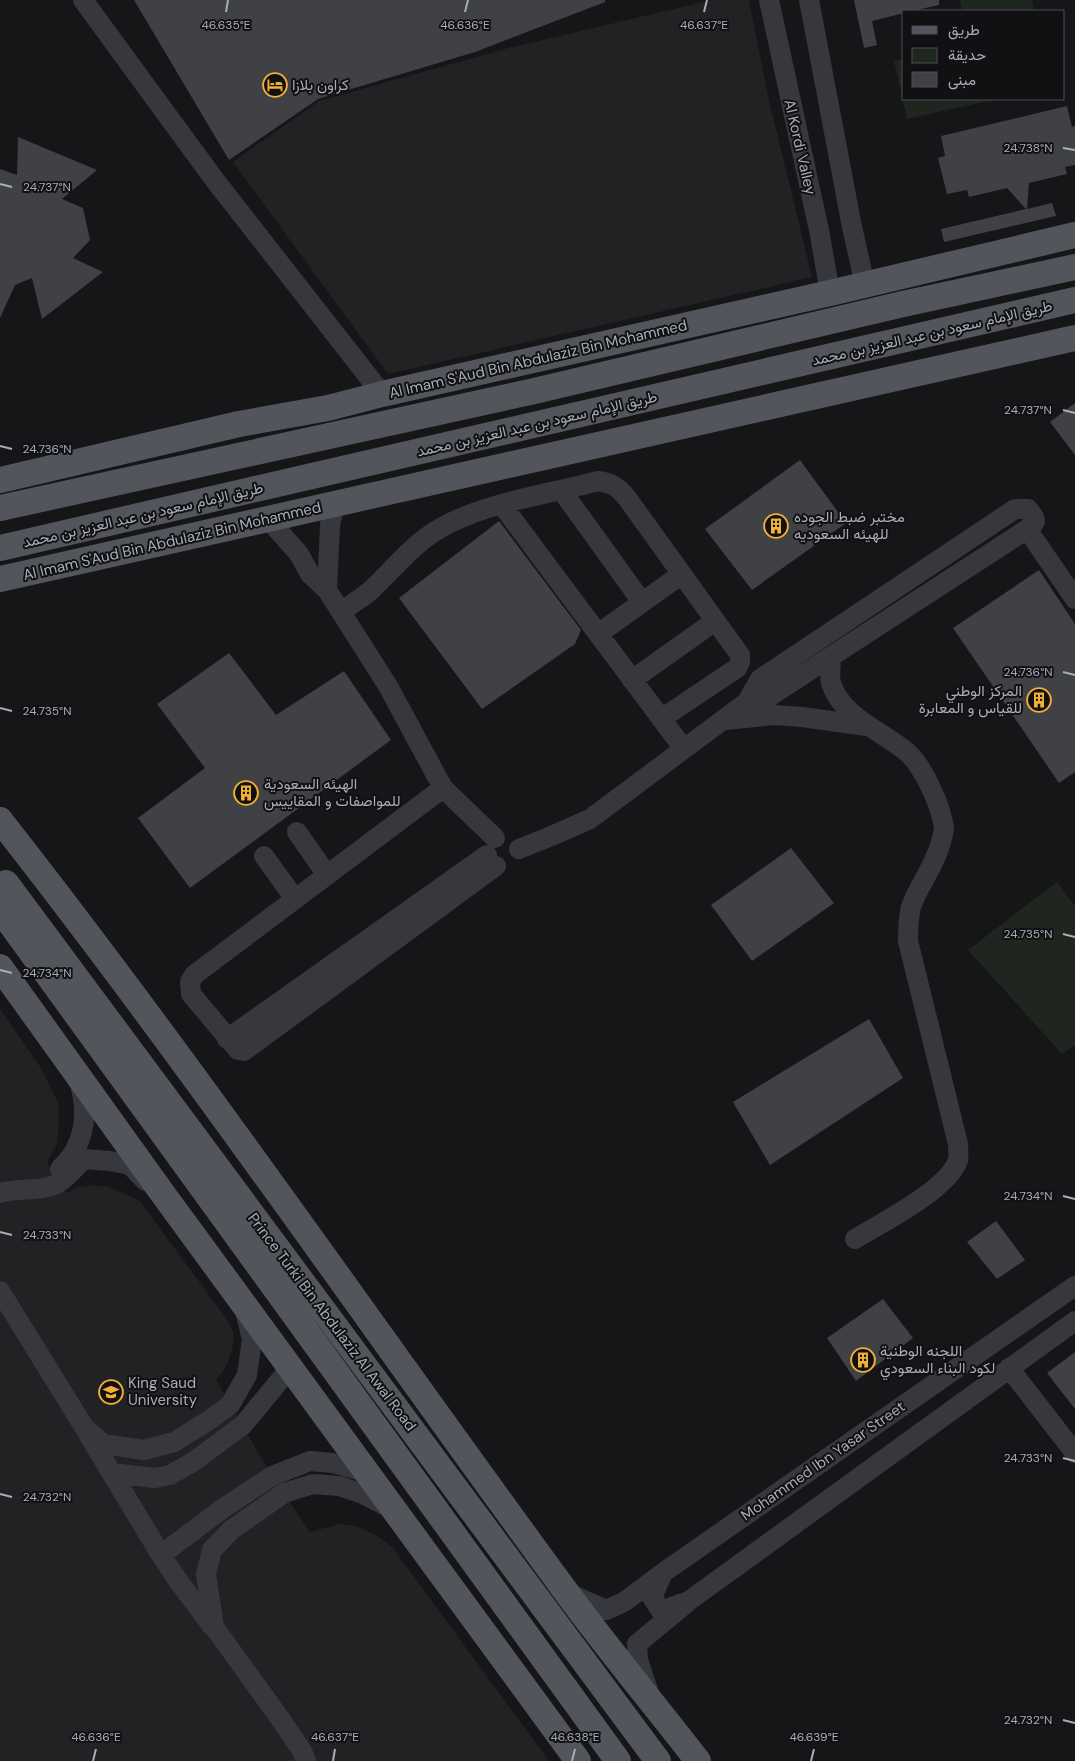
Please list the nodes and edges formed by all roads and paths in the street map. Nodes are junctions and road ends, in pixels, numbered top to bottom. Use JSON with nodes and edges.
{"nodes":[{"id":1,"x":83,"y":0,"type":"edge"},
{"id":2,"x":769,"y":0,"type":"edge"},
{"id":3,"x":810,"y":0,"type":"edge"},
{"id":4,"x":852,"y":227,"type":"junction"},
{"id":5,"x":820,"y":235,"type":"junction"},
{"id":6,"x":1075,"y":235,"type":"edge"},
{"id":7,"x":1075,"y":266,"type":"edge"},
{"id":8,"x":865,"y":285,"type":"junction"},
{"id":9,"x":830,"y":294,"type":"junction"},
{"id":10,"x":1075,"y":300,"type":"edge"},
{"id":11,"x":1075,"y":306,"type":"edge"},
{"id":12,"x":1021,"y":312,"type":"junction"},
{"id":13,"x":1075,"y":338,"type":"edge"},
{"id":14,"x":382,"y":394,"type":"junction"},
{"id":15,"x":328,"y":408,"type":"junction"},
{"id":16,"x":0,"y":480,"type":"edge"},
{"id":17,"x":562,"y":491,"type":"junction"},
{"id":18,"x":69,"y":492,"type":"junction"},
{"id":19,"x":335,"y":504,"type":"junction"},
{"id":20,"x":502,"y":505,"type":"junction"},
{"id":21,"x":0,"y":508,"type":"edge"},
{"id":22,"x":269,"y":520,"type":"junction"},
{"id":23,"x":1027,"y":529,"type":"junction"},
{"id":24,"x":0,"y":548,"type":"edge"},
{"id":25,"x":124,"y":552,"type":"junction"},
{"id":26,"x":0,"y":554,"type":"edge"},
{"id":27,"x":682,"y":574,"type":"junction"},
{"id":28,"x":0,"y":579,"type":"edge"},
{"id":29,"x":327,"y":590,"type":"junction"},
{"id":30,"x":1075,"y":599,"type":"edge"},
{"id":31,"x":642,"y":602,"type":"junction"},
{"id":32,"x":341,"y":612,"type":"junction"},
{"id":33,"x":715,"y":620,"type":"junction"},
{"id":34,"x":598,"y":634,"type":"junction"},
{"id":35,"x":831,"y":656,"type":"junction"},
{"id":36,"x":632,"y":680,"type":"junction"},
{"id":37,"x":747,"y":702,"type":"junction"},
{"id":38,"x":661,"y":719,"type":"junction"},
{"id":39,"x":722,"y":721,"type":"junction"},
{"id":40,"x":867,"y":726,"type":"junction"},
{"id":41,"x":684,"y":749,"type":"junction"},
{"id":42,"x":443,"y":788,"type":"junction"},
{"id":43,"x":0,"y":820,"type":"edge"},
{"id":44,"x":297,"y":832,"type":"dead end"},
{"id":45,"x":0,"y":841,"type":"edge"},
{"id":46,"x":519,"y":849,"type":"junction"},
{"id":47,"x":493,"y":853,"type":"junction"},
{"id":48,"x":264,"y":856,"type":"dead end"},
{"id":49,"x":42,"y":873,"type":"junction"},
{"id":50,"x":327,"y":875,"type":"junction"},
{"id":51,"x":6,"y":883,"type":"dead end"},
{"id":52,"x":295,"y":899,"type":"junction"},
{"id":53,"x":0,"y":909,"type":"edge"},
{"id":54,"x":0,"y":967,"type":"edge"},
{"id":55,"x":76,"y":1072,"type":"junction"},
{"id":56,"x":0,"y":1180,"type":"edge"},
{"id":57,"x":0,"y":1193,"type":"edge"},
{"id":58,"x":163,"y":1194,"type":"junction"},
{"id":59,"x":855,"y":1239,"type":"dead end"},
{"id":60,"x":1075,"y":1286,"type":"edge"},
{"id":61,"x":0,"y":1291,"type":"edge"},
{"id":62,"x":243,"y":1304,"type":"junction"},
{"id":63,"x":1075,"y":1321,"type":"edge"},
{"id":64,"x":290,"y":1368,"type":"junction"},
{"id":65,"x":1009,"y":1368,"type":"junction"},
{"id":66,"x":84,"y":1427,"type":"junction"},
{"id":67,"x":1075,"y":1453,"type":"edge"},
{"id":68,"x":112,"y":1473,"type":"junction"},
{"id":69,"x":368,"y":1473,"type":"junction"},
{"id":70,"x":395,"y":1510,"type":"junction"},
{"id":71,"x":161,"y":1555,"type":"junction"},
{"id":72,"x":664,"y":1572,"type":"junction"},
{"id":73,"x":566,"y":1592,"type":"junction"},
{"id":74,"x":690,"y":1600,"type":"junction"},
{"id":75,"x":214,"y":1627,"type":"junction"},
{"id":76,"x":652,"y":1702,"type":"junction"},
{"id":77,"x":306,"y":1761,"type":"edge"},
{"id":78,"x":578,"y":1761,"type":"edge"},
{"id":79,"x":618,"y":1761,"type":"edge"},
{"id":80,"x":658,"y":1761,"type":"edge"},
{"id":81,"x":698,"y":1761,"type":"edge"}],
"edges":[{"from":1,"to":14,"type":"street"},
{"from":2,"to":5,"type":"street","name":"Al Kordi Valley"},
{"from":3,"to":4,"type":"street"},
{"from":4,"to":5,"type":"street"},
{"from":4,"to":8,"type":"street"},
{"from":5,"to":9,"type":"street","name":"Al Kordi Valley"},
{"from":6,"to":8,"type":"main road","name":"Al Imam S'Aud Bin Abdulaziz Bin Mohammed"},
{"from":7,"to":18,"type":"main road"},
{"from":8,"to":9,"type":"main road","name":"Al Imam S'Aud Bin Abdulaziz Bin Mohammed"},
{"from":9,"to":14,"type":"main road","name":"Al Imam S'Aud Bin Abdulaziz Bin Mohammed"},
{"from":10,"to":12,"type":"main road","name":"طريق الإمام سعود بن عبد العزيز بن محمد"},
{"from":11,"to":12,"type":"main road"},
{"from":12,"to":24,"type":"main road","name":"طريق الإمام سعود بن عبد العزيز بن محمد"},
{"from":13,"to":19,"type":"main road","name":"Al Imam S'Aud Bin Abdulaziz Bin Mohammed"},
{"from":14,"to":15,"type":"main road","name":"Al Imam S'Aud Bin Abdulaziz Bin Mohammed"},
{"from":15,"to":16,"type":"main road","name":"Al Imam S'Aud Bin Abdulaziz Bin Mohammed"},
{"from":15,"to":18,"type":"main road"},
{"from":17,"to":20,"type":"street"},
{"from":17,"to":27,"type":"street"},
{"from":17,"to":31,"type":"street"},
{"from":18,"to":21,"type":"main road"},
{"from":19,"to":22,"type":"main road","name":"Al Imam S'Aud Bin Abdulaziz Bin Mohammed"},
{"from":19,"to":29,"type":"street"},
{"from":20,"to":32,"type":"street"},
{"from":20,"to":34,"type":"street"},
{"from":22,"to":25,"type":"main road","name":"Al Imam S'Aud Bin Abdulaziz Bin Mohammed"},
{"from":22,"to":29,"type":"street"},
{"from":23,"to":30,"type":"street"},
{"from":23,"to":35,"type":"street"},
{"from":23,"to":37,"type":"street"},
{"from":25,"to":26,"type":"main road"},
{"from":25,"to":28,"type":"main road","name":"Al Imam S'Aud Bin Abdulaziz Bin Mohammed"},
{"from":27,"to":31,"type":"street"},
{"from":27,"to":33,"type":"street"},
{"from":29,"to":32,"type":"street"},
{"from":31,"to":34,"type":"street"},
{"from":32,"to":42,"type":"street"},
{"from":33,"to":36,"type":"street"},
{"from":33,"to":38,"type":"street"},
{"from":34,"to":36,"type":"street"},
{"from":35,"to":37,"type":"street"},
{"from":35,"to":40,"type":"street"},
{"from":36,"to":38,"type":"street"},
{"from":37,"to":39,"type":"street"},
{"from":38,"to":41,"type":"street"},
{"from":39,"to":40,"type":"street"},
{"from":39,"to":41,"type":"street"},
{"from":40,"to":59,"type":"street"},
{"from":41,"to":46,"type":"street"},
{"from":42,"to":47,"type":"street"},
{"from":42,"to":50,"type":"street"},
{"from":43,"to":49,"type":"main road"},
{"from":44,"to":50,"type":"street"},
{"from":45,"to":49,"type":"main road"},
{"from":46,"to":47,"type":"street"},
{"from":46,"to":47,"type":"street"},
{"from":47,"to":52,"type":"street"},
{"from":48,"to":52,"type":"street"},
{"from":49,"to":73,"type":"main road"},
{"from":50,"to":52,"type":"street"},
{"from":51,"to":80,"type":"main road","name":"Prince Turki Bin Abdulaziz Al Awal Road"},
{"from":53,"to":79,"type":"main road","name":"Prince Turki Bin Abdulaziz Al Awal Road"},
{"from":54,"to":55,"type":"main road"},
{"from":55,"to":56,"type":"street"},
{"from":55,"to":58,"type":"main road"},
{"from":57,"to":58,"type":"street"},
{"from":58,"to":62,"type":"main road"},
{"from":60,"to":72,"type":"street","name":"Mohammed Ibn Yasar Street"},
{"from":61,"to":66,"type":"street"},
{"from":62,"to":64,"type":"main road"},
{"from":62,"to":66,"type":"street"},
{"from":63,"to":65,"type":"street"},
{"from":64,"to":68,"type":"street"},
{"from":64,"to":69,"type":"main road"},
{"from":65,"to":67,"type":"street"},
{"from":65,"to":74,"type":"street"},
{"from":66,"to":68,"type":"street"},
{"from":68,"to":71,"type":"street"},
{"from":69,"to":70,"type":"main road"},
{"from":69,"to":71,"type":"street"},
{"from":70,"to":75,"type":"street"},
{"from":70,"to":78,"type":"main road"},
{"from":71,"to":75,"type":"street"},
{"from":72,"to":73,"type":"street","name":"Mohammed Ibn Yasar Street"},
{"from":72,"to":74,"type":"street"},
{"from":73,"to":76,"type":"main road"},
{"from":74,"to":76,"type":"street"},
{"from":75,"to":77,"type":"street"},
{"from":76,"to":81,"type":"main road"}]}
